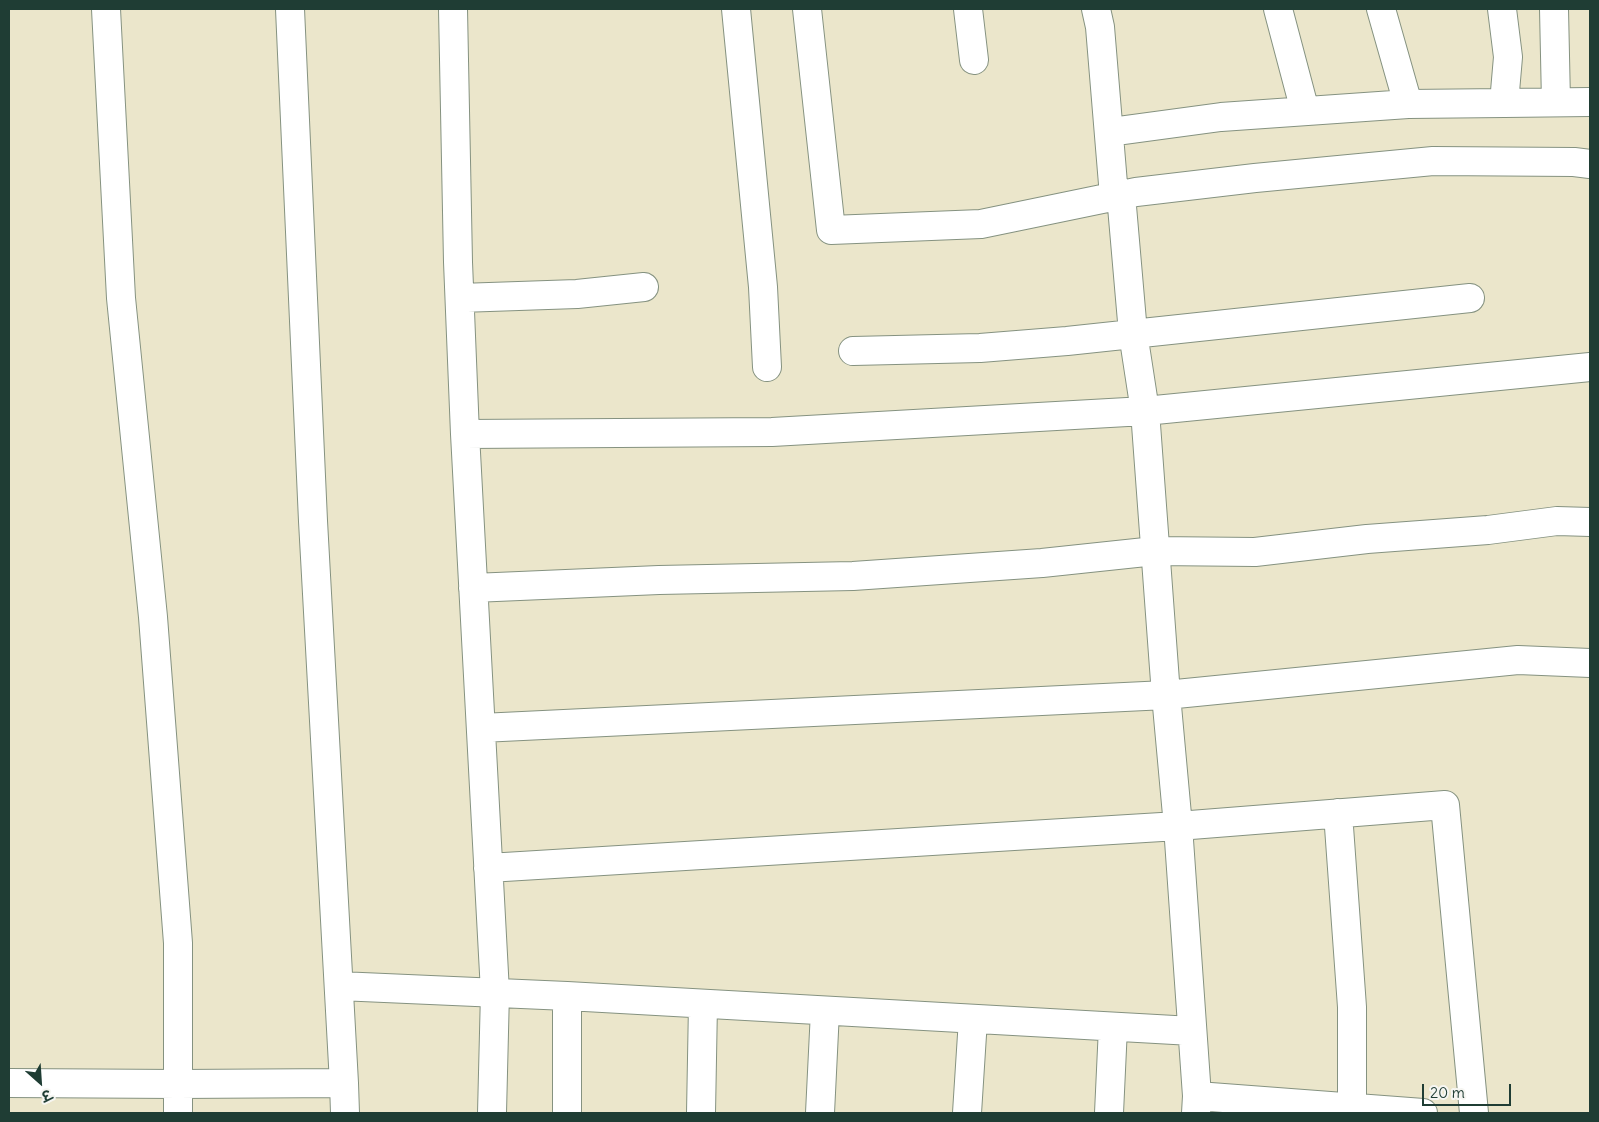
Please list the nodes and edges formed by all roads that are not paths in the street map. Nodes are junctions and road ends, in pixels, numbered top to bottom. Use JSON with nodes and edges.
{"nodes":[{"id":1,"x":106,"y":9,"type":"edge"},
{"id":2,"x":290,"y":9,"type":"edge"},
{"id":3,"x":453,"y":9,"type":"edge"},
{"id":4,"x":736,"y":9,"type":"edge"},
{"id":5,"x":807,"y":9,"type":"edge"},
{"id":6,"x":968,"y":9,"type":"edge"},
{"id":7,"x":1096,"y":9,"type":"edge"},
{"id":8,"x":1278,"y":9,"type":"edge"},
{"id":9,"x":1381,"y":9,"type":"edge"},
{"id":10,"x":1502,"y":9,"type":"edge"},
{"id":11,"x":1554,"y":9,"type":"edge"},
{"id":12,"x":974,"y":60,"type":"dead end"},
{"id":13,"x":1556,"y":102,"type":"junction"},
{"id":14,"x":1590,"y":102,"type":"edge"},
{"id":15,"x":1504,"y":103,"type":"junction"},
{"id":16,"x":1408,"y":104,"type":"junction"},
{"id":17,"x":1305,"y":111,"type":"junction"},
{"id":18,"x":1110,"y":132,"type":"junction"},
{"id":19,"x":1590,"y":164,"type":"edge"},
{"id":20,"x":1121,"y":195,"type":"junction"},
{"id":21,"x":644,"y":287,"type":"dead end"},
{"id":22,"x":460,"y":298,"type":"junction"},
{"id":23,"x":1470,"y":298,"type":"dead end"},
{"id":24,"x":1132,"y":333,"type":"junction"},
{"id":25,"x":853,"y":350,"type":"dead end"},
{"id":26,"x":767,"y":367,"type":"dead end"},
{"id":27,"x":1590,"y":367,"type":"edge"},
{"id":28,"x":1145,"y":411,"type":"junction"},
{"id":29,"x":465,"y":434,"type":"junction"},
{"id":30,"x":1590,"y":522,"type":"edge"},
{"id":31,"x":1155,"y":551,"type":"junction"},
{"id":32,"x":473,"y":588,"type":"junction"},
{"id":33,"x":1590,"y":663,"type":"edge"},
{"id":34,"x":1166,"y":695,"type":"junction"},
{"id":35,"x":481,"y":728,"type":"junction"},
{"id":36,"x":1338,"y":813,"type":"junction"},
{"id":37,"x":1178,"y":826,"type":"junction"},
{"id":38,"x":488,"y":868,"type":"junction"},
{"id":39,"x":339,"y":986,"type":"junction"},
{"id":40,"x":495,"y":992,"type":"junction"},
{"id":41,"x":567,"y":996,"type":"junction"},
{"id":42,"x":703,"y":1004,"type":"junction"},
{"id":43,"x":825,"y":1011,"type":"junction"},
{"id":44,"x":973,"y":1019,"type":"junction"},
{"id":45,"x":1113,"y":1027,"type":"junction"},
{"id":46,"x":1192,"y":1031,"type":"junction"},
{"id":47,"x":9,"y":1083,"type":"edge"},
{"id":48,"x":344,"y":1083,"type":"junction"},
{"id":49,"x":178,"y":1084,"type":"junction"},
{"id":50,"x":1196,"y":1104,"type":"edge"},
{"id":51,"x":1352,"y":1108,"type":"junction"},
{"id":52,"x":178,"y":1113,"type":"edge"},
{"id":53,"x":345,"y":1113,"type":"edge"},
{"id":54,"x":492,"y":1113,"type":"edge"},
{"id":55,"x":568,"y":1113,"type":"edge"},
{"id":56,"x":701,"y":1113,"type":"edge"},
{"id":57,"x":820,"y":1113,"type":"edge"},
{"id":58,"x":967,"y":1113,"type":"edge"},
{"id":59,"x":1109,"y":1113,"type":"edge"},
{"id":60,"x":1423,"y":1113,"type":"edge"},
{"id":61,"x":1474,"y":1113,"type":"edge"}],
"edges":[{"from":1,"to":49,"type":"street"},
{"from":2,"to":39,"type":"street"},
{"from":3,"to":22,"type":"street"},
{"from":4,"to":26,"type":"street"},
{"from":5,"to":20,"type":"street"},
{"from":6,"to":12,"type":"street"},
{"from":7,"to":18,"type":"street"},
{"from":8,"to":17,"type":"street"},
{"from":9,"to":16,"type":"street"},
{"from":10,"to":15,"type":"street"},
{"from":11,"to":13,"type":"street"},
{"from":13,"to":14,"type":"street"},
{"from":13,"to":15,"type":"street"},
{"from":15,"to":16,"type":"street"},
{"from":16,"to":17,"type":"street"},
{"from":17,"to":18,"type":"street"},
{"from":18,"to":20,"type":"street"},
{"from":19,"to":20,"type":"street"},
{"from":20,"to":24,"type":"street"},
{"from":21,"to":22,"type":"street"},
{"from":22,"to":29,"type":"street"},
{"from":23,"to":24,"type":"street"},
{"from":24,"to":25,"type":"street"},
{"from":24,"to":28,"type":"street"},
{"from":27,"to":28,"type":"street"},
{"from":28,"to":29,"type":"street"},
{"from":28,"to":31,"type":"street"},
{"from":29,"to":32,"type":"street"},
{"from":30,"to":31,"type":"street"},
{"from":31,"to":32,"type":"street"},
{"from":31,"to":34,"type":"street"},
{"from":32,"to":35,"type":"street"},
{"from":33,"to":34,"type":"street"},
{"from":34,"to":35,"type":"street"},
{"from":34,"to":37,"type":"street"},
{"from":35,"to":38,"type":"street"},
{"from":36,"to":37,"type":"street"},
{"from":36,"to":51,"type":"street"},
{"from":36,"to":61,"type":"street"},
{"from":37,"to":38,"type":"street"},
{"from":37,"to":46,"type":"street"},
{"from":38,"to":40,"type":"street"},
{"from":39,"to":40,"type":"street"},
{"from":39,"to":48,"type":"street"},
{"from":40,"to":41,"type":"street"},
{"from":40,"to":54,"type":"street"},
{"from":41,"to":42,"type":"street"},
{"from":41,"to":55,"type":"street"},
{"from":42,"to":43,"type":"street"},
{"from":42,"to":56,"type":"street"},
{"from":43,"to":44,"type":"street"},
{"from":43,"to":57,"type":"street"},
{"from":44,"to":45,"type":"street"},
{"from":44,"to":58,"type":"street"},
{"from":45,"to":46,"type":"street"},
{"from":45,"to":59,"type":"street"},
{"from":46,"to":50,"type":"street"},
{"from":47,"to":49,"type":"street"},
{"from":48,"to":49,"type":"street"},
{"from":48,"to":53,"type":"street"},
{"from":49,"to":52,"type":"street"},
{"from":50,"to":51,"type":"street"},
{"from":51,"to":60,"type":"street"}]}
